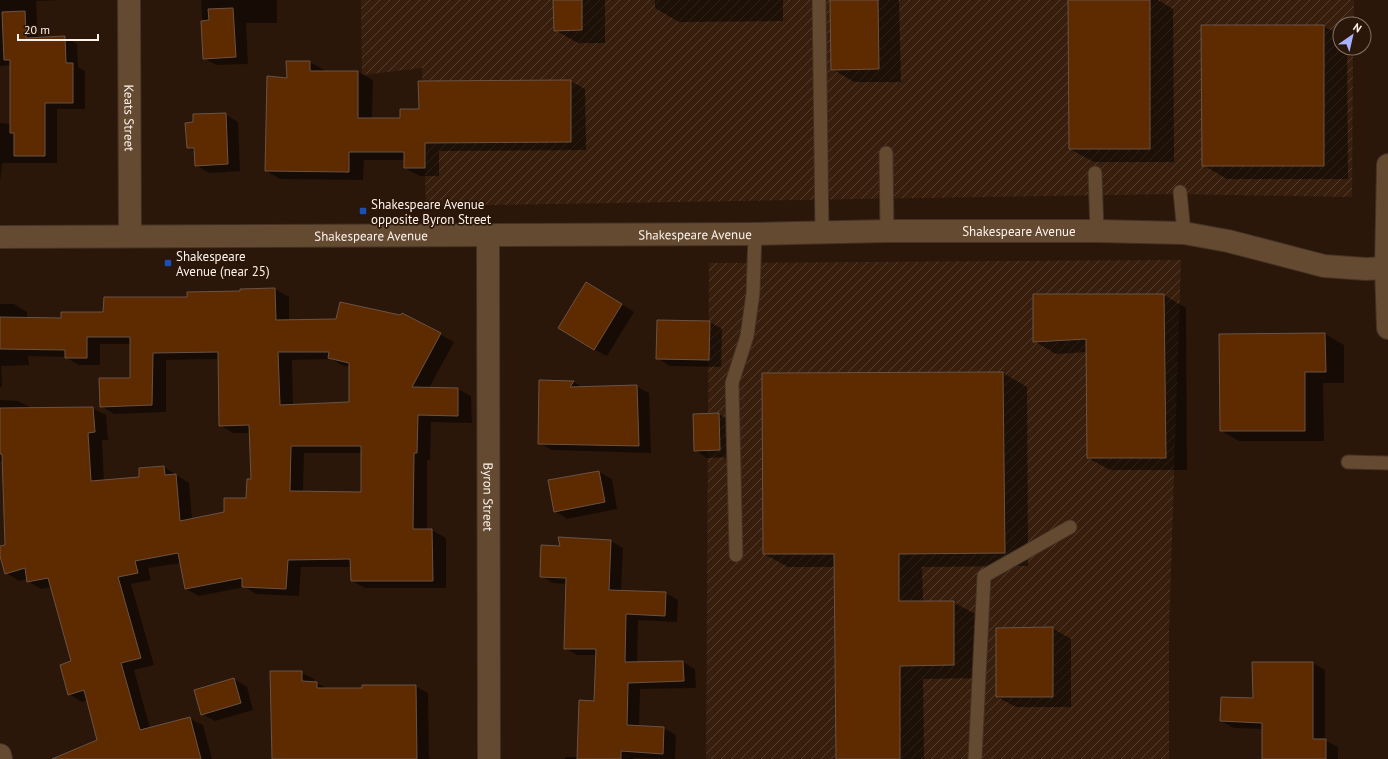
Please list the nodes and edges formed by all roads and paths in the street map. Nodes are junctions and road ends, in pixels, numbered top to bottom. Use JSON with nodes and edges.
{"nodes":[{"id":1,"x":129,"y":0,"type":"edge"},
{"id":2,"x":819,"y":0,"type":"edge"},
{"id":3,"x":886,"y":153,"type":"dead end"},
{"id":4,"x":1388,"y":165,"type":"edge"},
{"id":5,"x":1095,"y":173,"type":"dead end"},
{"id":6,"x":1180,"y":192,"type":"dead end"},
{"id":7,"x":887,"y":231,"type":"junction"},
{"id":8,"x":1097,"y":231,"type":"junction"},
{"id":9,"x":822,"y":233,"type":"junction"},
{"id":10,"x":1184,"y":233,"type":"junction"},
{"id":11,"x":755,"y":234,"type":"junction"},
{"id":12,"x":488,"y":235,"type":"junction"},
{"id":13,"x":130,"y":236,"type":"junction"},
{"id":14,"x":0,"y":237,"type":"edge"},
{"id":15,"x":1386,"y":268,"type":"junction"},
{"id":16,"x":1388,"y":328,"type":"edge"},
{"id":17,"x":1348,"y":462,"type":"dead end"},
{"id":18,"x":1388,"y":464,"type":"edge"},
{"id":19,"x":1070,"y":527,"type":"dead end"},
{"id":20,"x":736,"y":555,"type":"dead end"},
{"id":21,"x":0,"y":755,"type":"edge"},
{"id":22,"x":1,"y":759,"type":"edge"},
{"id":23,"x":489,"y":759,"type":"edge"},
{"id":24,"x":975,"y":759,"type":"edge"}],
"edges":[{"from":1,"to":13,"type":"street","name":"Keats Street"},
{"from":2,"to":9,"type":"lane"},
{"from":3,"to":7,"type":"lane"},
{"from":4,"to":15,"type":"street"},
{"from":5,"to":8,"type":"lane"},
{"from":6,"to":10,"type":"lane"},
{"from":7,"to":8,"type":"street","name":"Shakespeare Avenue"},
{"from":7,"to":9,"type":"street","name":"Shakespeare Avenue"},
{"from":8,"to":10,"type":"street","name":"Shakespeare Avenue"},
{"from":9,"to":11,"type":"street","name":"Shakespeare Avenue"},
{"from":10,"to":15,"type":"street","name":"Shakespeare Avenue"},
{"from":11,"to":12,"type":"street","name":"Shakespeare Avenue"},
{"from":11,"to":20,"type":"lane"},
{"from":12,"to":13,"type":"street","name":"Shakespeare Avenue"},
{"from":12,"to":23,"type":"street","name":"Byron Street"},
{"from":13,"to":14,"type":"street","name":"Shakespeare Avenue"},
{"from":15,"to":16,"type":"street"},
{"from":17,"to":18,"type":"lane"},
{"from":19,"to":24,"type":"lane"},
{"from":21,"to":22,"type":"street"}]}
